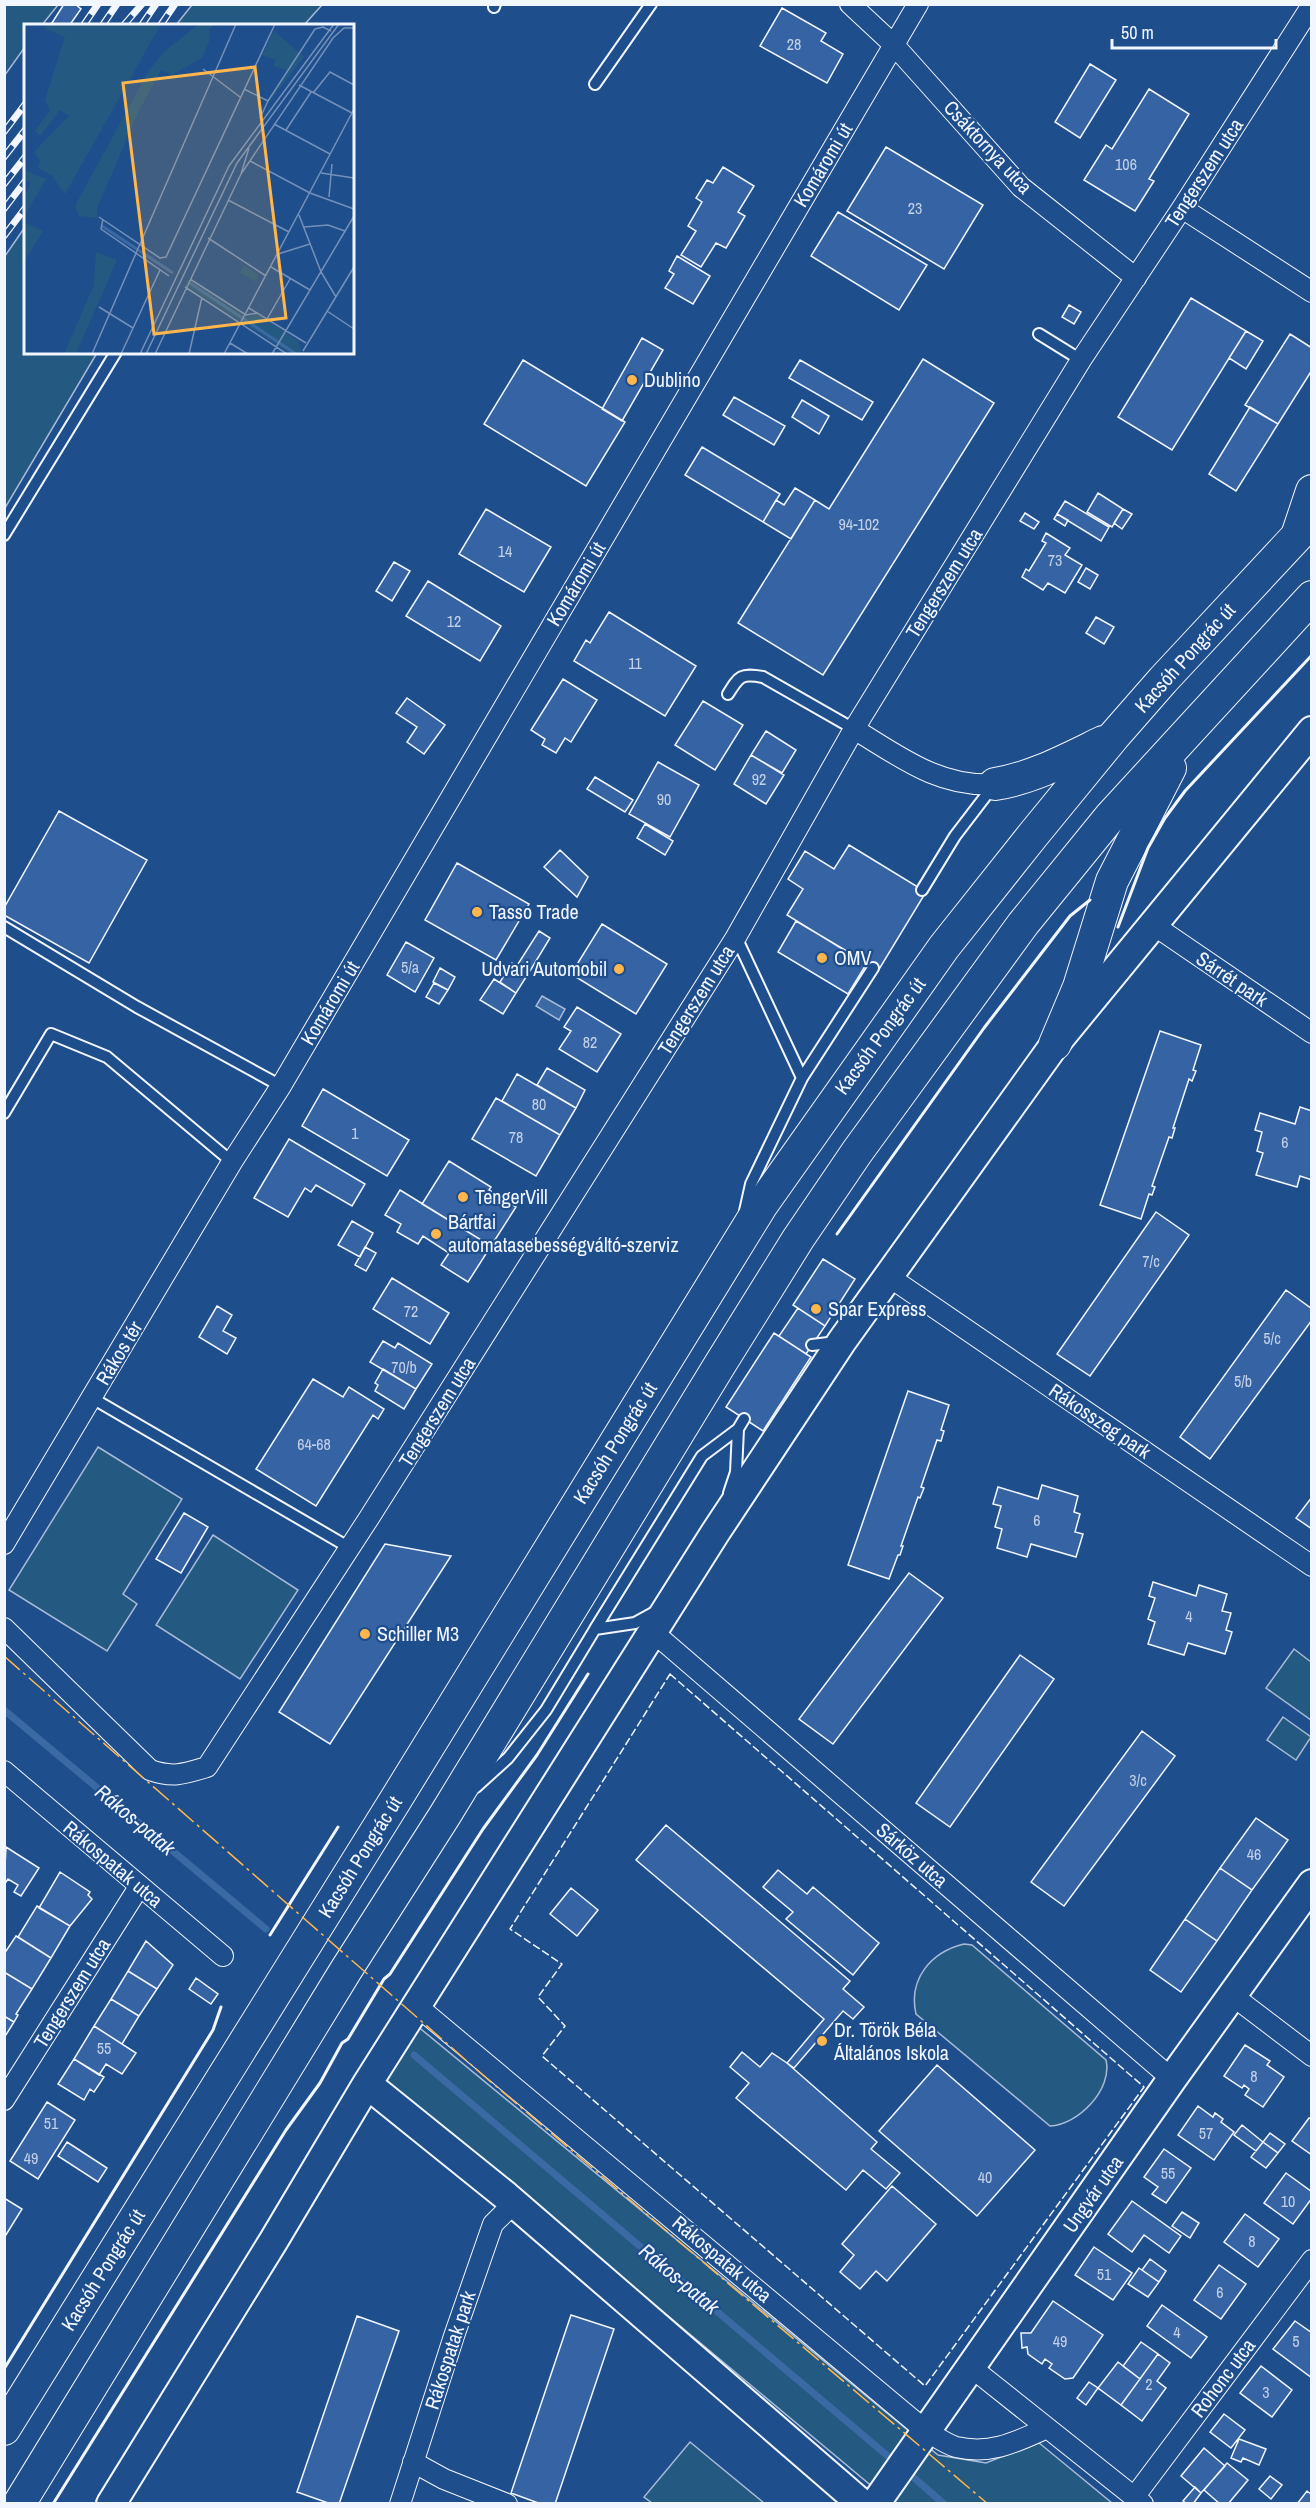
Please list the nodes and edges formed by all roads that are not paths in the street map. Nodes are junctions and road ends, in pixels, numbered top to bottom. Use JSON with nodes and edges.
{"nodes":[{"id":1,"x":651,"y":4,"type":"edge"},
{"id":2,"x":850,"y":4,"type":"edge"},
{"id":3,"x":918,"y":4,"type":"edge"},
{"id":4,"x":1311,"y":5,"type":"edge"},
{"id":5,"x":894,"y":45,"type":"junction"},
{"id":6,"x":595,"y":84,"type":"dead end"},
{"id":7,"x":1182,"y":208,"type":"junction"},
{"id":8,"x":1136,"y":278,"type":"junction"},
{"id":9,"x":1311,"y":292,"type":"edge"},
{"id":10,"x":1039,"y":334,"type":"dead end"},
{"id":11,"x":115,"y":354,"type":"edge"},
{"id":12,"x":1082,"y":360,"type":"junction"},
{"id":13,"x":1311,"y":491,"type":"edge"},
{"id":14,"x":1304,"y":528,"type":"edge"},
{"id":15,"x":4,"y":535,"type":"edge"},
{"id":16,"x":1311,"y":597,"type":"edge"},
{"id":17,"x":728,"y":694,"type":"dead end"},
{"id":18,"x":1192,"y":725,"type":"junction"},
{"id":19,"x":854,"y":729,"type":"junction"},
{"id":20,"x":1311,"y":730,"type":"edge"},
{"id":21,"x":1114,"y":736,"type":"junction"},
{"id":22,"x":995,"y":784,"type":"junction"},
{"id":23,"x":922,"y":890,"type":"dead end"},
{"id":24,"x":1152,"y":924,"type":"junction"},
{"id":25,"x":4,"y":927,"type":"edge"},
{"id":26,"x":736,"y":937,"type":"junction"},
{"id":27,"x":873,"y":968,"type":"dead end"},
{"id":28,"x":1311,"y":1034,"type":"edge"},
{"id":29,"x":1055,"y":1044,"type":"junction"},
{"id":30,"x":802,"y":1078,"type":"junction"},
{"id":31,"x":281,"y":1086,"type":"junction"},
{"id":32,"x":4,"y":1113,"type":"edge"},
{"id":33,"x":232,"y":1162,"type":"junction"},
{"id":34,"x":732,"y":1251,"type":"junction"},
{"id":35,"x":888,"y":1276,"type":"junction"},
{"id":36,"x":842,"y":1341,"type":"junction"},
{"id":37,"x":812,"y":1345,"type":"dead end"},
{"id":38,"x":92,"y":1398,"type":"junction"},
{"id":39,"x":744,"y":1419,"type":"dead end"},
{"id":40,"x":738,"y":1429,"type":"junction"},
{"id":41,"x":715,"y":1533,"type":"junction"},
{"id":42,"x":4,"y":1544,"type":"edge"},
{"id":43,"x":350,"y":1548,"type":"junction"},
{"id":44,"x":1311,"y":1566,"type":"edge"},
{"id":45,"x":674,"y":1599,"type":"junction"},
{"id":46,"x":4,"y":1628,"type":"edge"},
{"id":47,"x":595,"y":1629,"type":"junction"},
{"id":48,"x":653,"y":1632,"type":"junction"},
{"id":49,"x":4,"y":1771,"type":"edge"},
{"id":50,"x":445,"y":1815,"type":"junction"},
{"id":51,"x":1311,"y":1884,"type":"edge"},
{"id":52,"x":139,"y":1887,"type":"junction"},
{"id":53,"x":223,"y":1956,"type":"dead end"},
{"id":54,"x":1233,"y":1996,"type":"junction"},
{"id":55,"x":417,"y":2006,"type":"junction"},
{"id":56,"x":1311,"y":2056,"type":"edge"},
{"id":57,"x":1172,"y":2079,"type":"junction"},
{"id":58,"x":367,"y":2084,"type":"junction"},
{"id":59,"x":4,"y":2100,"type":"edge"},
{"id":60,"x":514,"y":2203,"type":"junction"},
{"id":61,"x":1311,"y":2260,"type":"edge"},
{"id":62,"x":972,"y":2368,"type":"junction"},
{"id":63,"x":1047,"y":2428,"type":"junction"},
{"id":64,"x":4,"y":2429,"type":"edge"},
{"id":65,"x":921,"y":2438,"type":"junction"},
{"id":66,"x":413,"y":2462,"type":"junction"},
{"id":67,"x":873,"y":2500,"type":"edge"},
{"id":68,"x":1139,"y":2500,"type":"edge"},
{"id":69,"x":19,"y":2504,"type":"edge"},
{"id":70,"x":111,"y":2504,"type":"edge"},
{"id":71,"x":400,"y":2504,"type":"edge"},
{"id":72,"x":507,"y":2504,"type":"edge"}],
"edges":[{"from":1,"to":6,"type":"lane"},
{"from":2,"to":5,"type":"street","name":"Csáktornya utca"},
{"from":3,"to":5,"type":"street","name":"Komáromi út"},
{"from":4,"to":7,"type":"street","name":"Tengerszem utca"},
{"from":5,"to":8,"type":"street","name":"Csáktornya utca"},
{"from":5,"to":31,"type":"street","name":"Komáromi út"},
{"from":7,"to":8,"type":"street","name":"Tengerszem utca"},
{"from":7,"to":9,"type":"street"},
{"from":8,"to":12,"type":"street","name":"Tengerszem utca"},
{"from":10,"to":12,"type":"lane"},
{"from":11,"to":15,"type":"lane"},
{"from":12,"to":19,"type":"street","name":"Tengerszem utca"},
{"from":13,"to":14,"type":"main road"},
{"from":14,"to":21,"type":"main road","name":"Kacsóh Pongrác út"},
{"from":16,"to":18,"type":"main road"},
{"from":17,"to":19,"type":"lane"},
{"from":18,"to":29,"type":"main road"},
{"from":18,"to":50,"type":"main road"},
{"from":19,"to":22,"type":"street"},
{"from":19,"to":26,"type":"street","name":"Tengerszem utca"},
{"from":20,"to":24,"type":"street"},
{"from":21,"to":22,"type":"main road"},
{"from":21,"to":34,"type":"main road","name":"Kacsóh Pongrác út"},
{"from":22,"to":23,"type":"lane"},
{"from":24,"to":28,"type":"street","name":"Sárrét park"},
{"from":24,"to":29,"type":"street"},
{"from":25,"to":31,"type":"lane"},
{"from":26,"to":30,"type":"lane"},
{"from":26,"to":43,"type":"street","name":"Tengerszem utca"},
{"from":27,"to":30,"type":"lane"},
{"from":29,"to":35,"type":"street"},
{"from":30,"to":34,"type":"lane"},
{"from":31,"to":33,"type":"street","name":"Komáromi út"},
{"from":32,"to":33,"type":"lane"},
{"from":33,"to":38,"type":"street","name":"Rákos tér"},
{"from":34,"to":64,"type":"main road","name":"Kacsóh Pongrác út"},
{"from":35,"to":36,"type":"street"},
{"from":35,"to":44,"type":"street","name":"Rákosszeg park"},
{"from":36,"to":37,"type":"lane"},
{"from":36,"to":41,"type":"street"},
{"from":38,"to":42,"type":"street","name":"Rákos tér"},
{"from":38,"to":43,"type":"lane"},
{"from":39,"to":40,"type":"lane"},
{"from":40,"to":41,"type":"lane"},
{"from":40,"to":47,"type":"lane"},
{"from":41,"to":45,"type":"street"},
{"from":43,"to":46,"type":"street","name":"Tengerszem utca"},
{"from":45,"to":47,"type":"lane"},
{"from":45,"to":48,"type":"street"},
{"from":47,"to":50,"type":"lane"},
{"from":48,"to":55,"type":"street"},
{"from":48,"to":57,"type":"street","name":"Sárköz utca"},
{"from":49,"to":52,"type":"street","name":"Rákospatak utca"},
{"from":50,"to":69,"type":"main road"},
{"from":51,"to":54,"type":"street","name":"Ungvár utca"},
{"from":52,"to":53,"type":"street","name":"Rákospatak utca"},
{"from":52,"to":59,"type":"street","name":"Tengerszem utca"},
{"from":54,"to":56,"type":"street"},
{"from":54,"to":57,"type":"street","name":"Ungvár utca"},
{"from":55,"to":58,"type":"street"},
{"from":55,"to":65,"type":"street","name":"Rákospatak utca"},
{"from":57,"to":62,"type":"street","name":"Ungvár utca"},
{"from":58,"to":60,"type":"street"},
{"from":58,"to":70,"type":"street"},
{"from":60,"to":66,"type":"street","name":"Rákospatak park"},
{"from":60,"to":67,"type":"street"},
{"from":61,"to":68,"type":"street","name":"Rohonc utca"},
{"from":62,"to":63,"type":"street"},
{"from":62,"to":65,"type":"street","name":"Ungvár utca"},
{"from":63,"to":65,"type":"street","name":"Rákospatak utca"},
{"from":63,"to":68,"type":"street"},
{"from":65,"to":67,"type":"street","name":"Ungvár utca"},
{"from":66,"to":71,"type":"street","name":"Rákospatak park"},
{"from":66,"to":72,"type":"street"}]}
